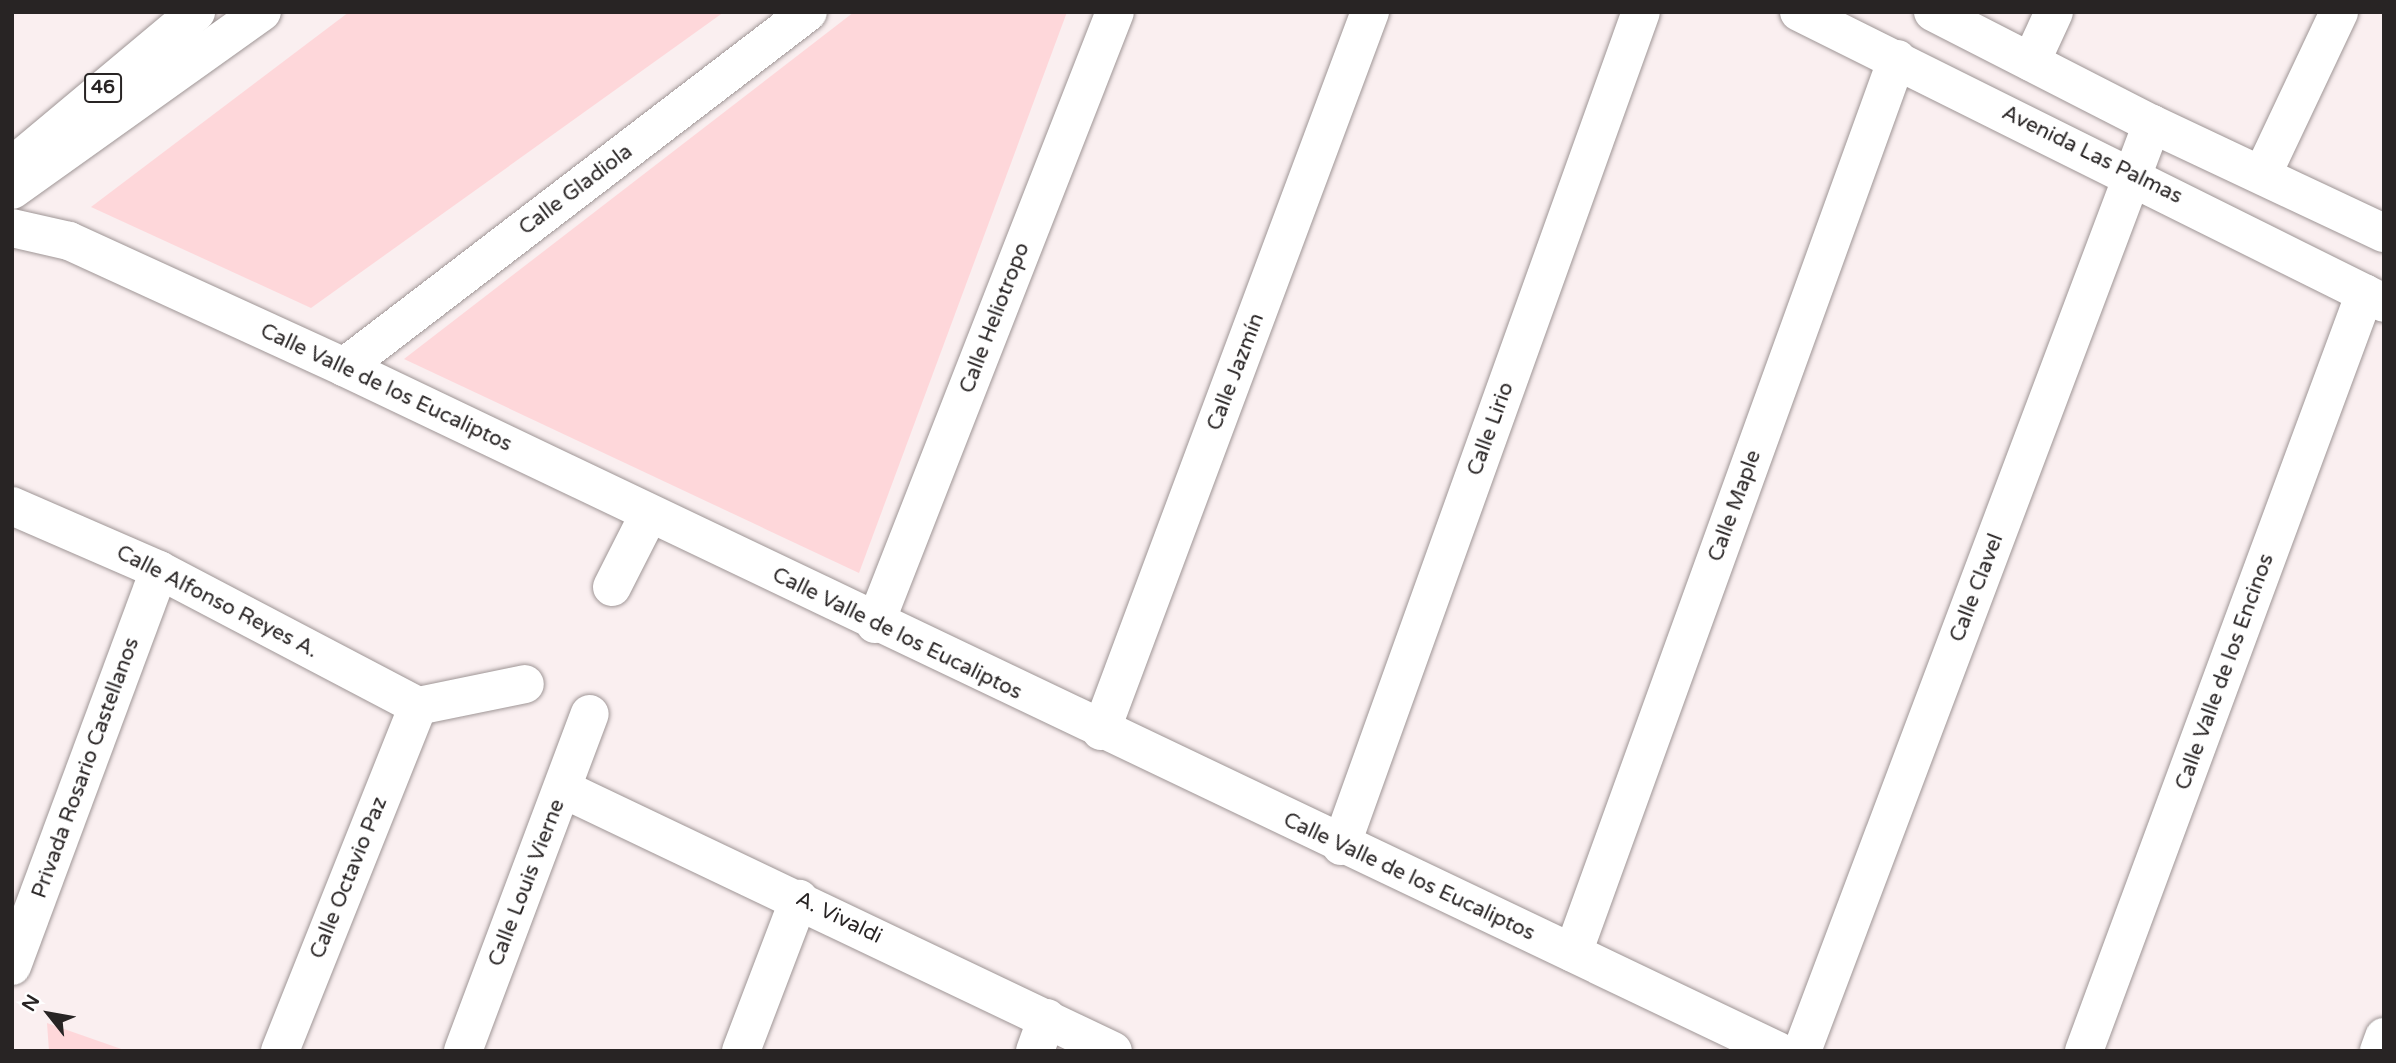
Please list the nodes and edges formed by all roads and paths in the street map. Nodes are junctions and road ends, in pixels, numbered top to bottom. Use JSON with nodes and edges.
{"nodes":[{"id":1,"x":196,"y":12,"type":"edge"},
{"id":2,"x":262,"y":12,"type":"edge"},
{"id":3,"x":808,"y":12,"type":"edge"},
{"id":4,"x":1115,"y":12,"type":"edge"},
{"id":5,"x":1370,"y":12,"type":"edge"},
{"id":6,"x":1641,"y":12,"type":"edge"},
{"id":7,"x":1799,"y":12,"type":"edge"},
{"id":8,"x":1933,"y":12,"type":"edge"},
{"id":9,"x":2053,"y":12,"type":"edge"},
{"id":10,"x":2339,"y":12,"type":"edge"},
{"id":11,"x":1897,"y":59,"type":"junction"},
{"id":12,"x":2031,"y":62,"type":"junction"},
{"id":13,"x":2152,"y":124,"type":"junction"},
{"id":14,"x":12,"y":166,"type":"edge"},
{"id":15,"x":2263,"y":173,"type":"junction"},
{"id":16,"x":2134,"y":175,"type":"junction"},
{"id":17,"x":12,"y":190,"type":"edge"},
{"id":18,"x":12,"y":228,"type":"edge"},
{"id":19,"x":2384,"y":233,"type":"edge"},
{"id":20,"x":2374,"y":298,"type":"edge"},
{"id":21,"x":344,"y":367,"type":"junction"},
{"id":22,"x":12,"y":506,"type":"edge"},
{"id":23,"x":649,"y":514,"type":"junction"},
{"id":24,"x":159,"y":570,"type":"junction"},
{"id":25,"x":612,"y":587,"type":"dead end"},
{"id":26,"x":875,"y":624,"type":"junction"},
{"id":27,"x":525,"y":684,"type":"dead end"},
{"id":28,"x":418,"y":706,"type":"junction"},
{"id":29,"x":590,"y":714,"type":"dead end"},
{"id":30,"x":1101,"y":731,"type":"junction"},
{"id":31,"x":563,"y":789,"type":"junction"},
{"id":32,"x":1342,"y":846,"type":"junction"},
{"id":33,"x":799,"y":899,"type":"junction"},
{"id":34,"x":1573,"y":953,"type":"junction"},
{"id":35,"x":12,"y":967,"type":"edge"},
{"id":36,"x":1041,"y":1034,"type":"edge"},
{"id":37,"x":2384,"y":1037,"type":"edge"},
{"id":38,"x":280,"y":1051,"type":"edge"},
{"id":39,"x":463,"y":1051,"type":"edge"},
{"id":40,"x":741,"y":1051,"type":"edge"},
{"id":41,"x":1113,"y":1051,"type":"edge"},
{"id":42,"x":1778,"y":1051,"type":"edge"},
{"id":43,"x":1802,"y":1051,"type":"edge"},
{"id":44,"x":2084,"y":1051,"type":"edge"},
{"id":45,"x":2379,"y":1051,"type":"edge"}],
"edges":[{"from":1,"to":14,"type":"street","number":"46"},
{"from":2,"to":17,"type":"street"},
{"from":3,"to":21,"type":"street","name":"Calle Gladiola"},
{"from":4,"to":26,"type":"street","name":"Calle Heliotropo"},
{"from":5,"to":30,"type":"street","name":"Calle Jazmín"},
{"from":6,"to":32,"type":"street","name":"Calle Lirio"},
{"from":7,"to":11,"type":"street","name":"Avenida Las Palmas"},
{"from":8,"to":12,"type":"street"},
{"from":9,"to":12,"type":"street"},
{"from":10,"to":15,"type":"street"},
{"from":11,"to":16,"type":"street","name":"Avenida Las Palmas"},
{"from":11,"to":34,"type":"street","name":"Calle Maple"},
{"from":12,"to":13,"type":"street"},
{"from":13,"to":15,"type":"street"},
{"from":13,"to":16,"type":"street","name":"Calle Clavel"},
{"from":15,"to":19,"type":"street"},
{"from":16,"to":20,"type":"street","name":"Avenida Las Palmas"},
{"from":16,"to":43,"type":"street","name":"Calle Clavel"},
{"from":18,"to":21,"type":"street","name":"Calle Valle de los Eucaliptos"},
{"from":20,"to":44,"type":"street","name":"Calle Valle de los Encinos"},
{"from":21,"to":23,"type":"street","name":"Calle Valle de los Eucaliptos"},
{"from":22,"to":24,"type":"street","name":"Calle Alfonso Reyes A."},
{"from":23,"to":25,"type":"street"},
{"from":23,"to":26,"type":"street","name":"Calle Valle de los Eucaliptos"},
{"from":24,"to":28,"type":"street","name":"Calle Alfonso Reyes A."},
{"from":24,"to":35,"type":"street","name":"Privada Rosario Castellanos"},
{"from":26,"to":30,"type":"street","name":"Calle Valle de los Eucaliptos"},
{"from":27,"to":28,"type":"street"},
{"from":28,"to":38,"type":"street","name":"Calle Octavio Paz"},
{"from":29,"to":31,"type":"street","name":"Calle Louis Vierne"},
{"from":30,"to":32,"type":"street","name":"Calle Valle de los Eucaliptos"},
{"from":31,"to":33,"type":"street","name":"A. Vivaldi"},
{"from":31,"to":39,"type":"street","name":"Calle Louis Vierne"},
{"from":32,"to":34,"type":"street","name":"Calle Valle de los Eucaliptos"},
{"from":33,"to":36,"type":"street","name":"A. Vivaldi"},
{"from":33,"to":40,"type":"street"},
{"from":34,"to":42,"type":"street","name":"Calle Valle de los Eucaliptos"},
{"from":36,"to":41,"type":"street","name":"A. Vivaldi"},
{"from":37,"to":45,"type":"street"}]}
